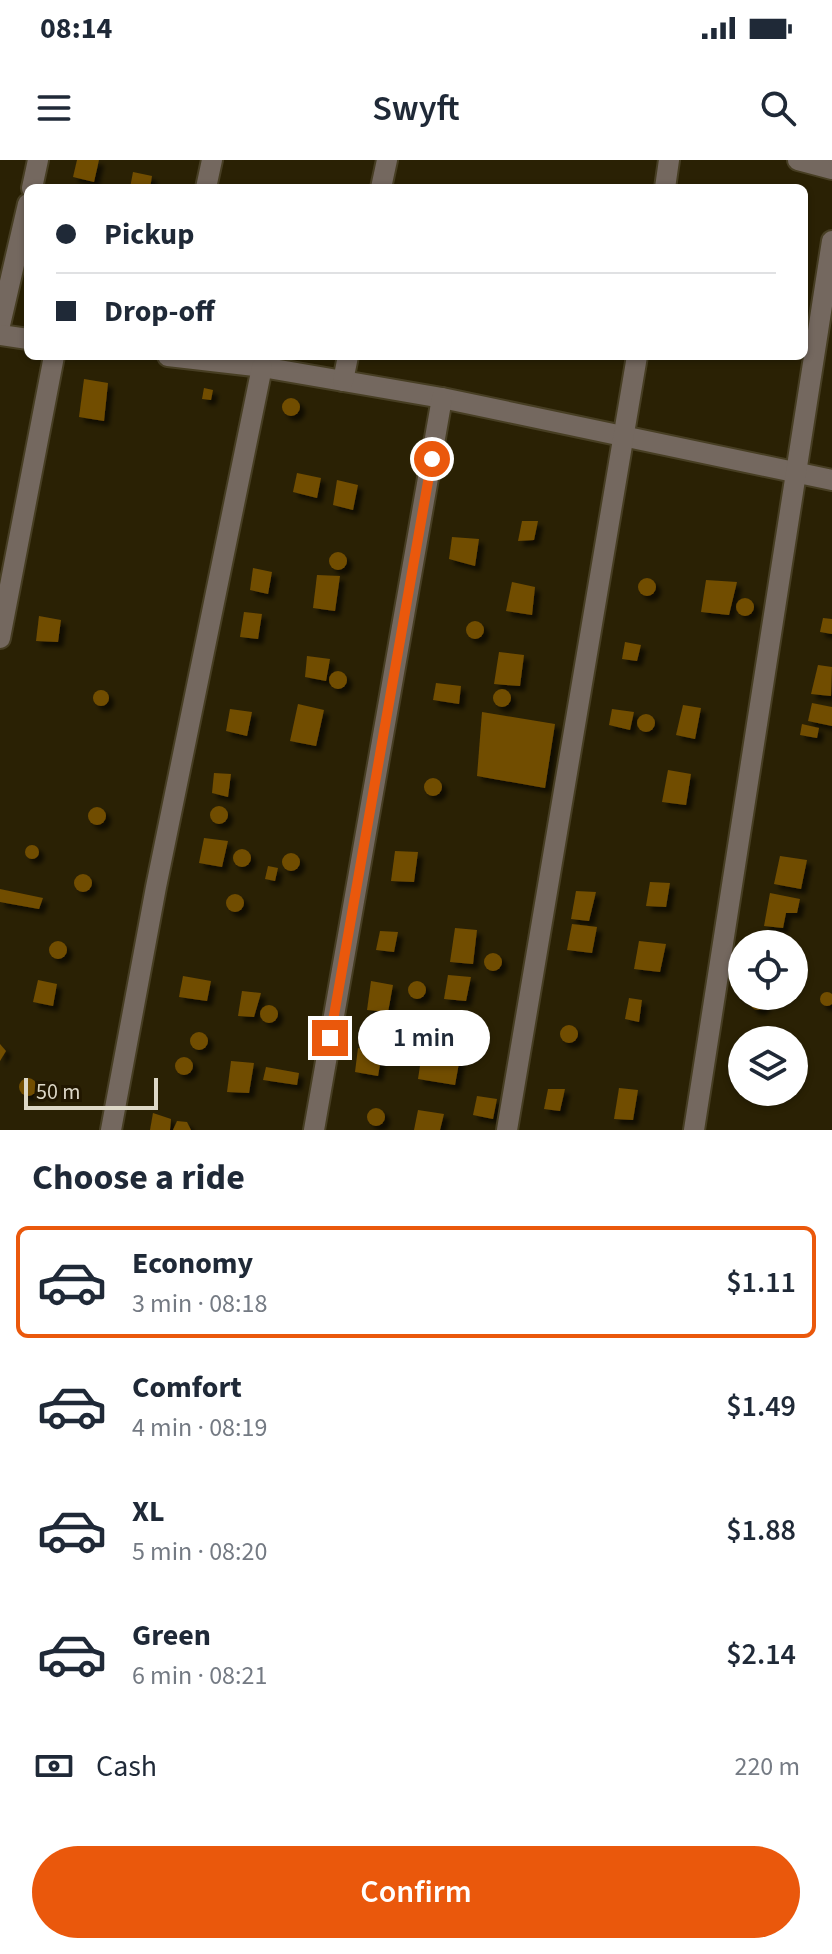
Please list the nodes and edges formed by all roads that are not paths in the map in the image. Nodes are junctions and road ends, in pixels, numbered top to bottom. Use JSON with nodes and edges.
{"nodes":[{"id":1,"x":38,"y":160,"type":"edge"},
{"id":2,"x":212,"y":160,"type":"edge"},
{"id":3,"x":387,"y":160,"type":"edge"},
{"id":4,"x":669,"y":160,"type":"edge"},
{"id":5,"x":798,"y":160,"type":"edge"},
{"id":6,"x":832,"y":169,"type":"edge"},
{"id":7,"x":33,"y":184,"type":"edge"},
{"id":8,"x":207,"y":184,"type":"edge"},
{"id":9,"x":382,"y":184,"type":"edge"},
{"id":10,"x":666,"y":184,"type":"edge"},
{"id":11,"x":24,"y":221,"type":"edge"},
{"id":12,"x":832,"y":241,"type":"edge"},
{"id":13,"x":0,"y":325,"type":"edge"},
{"id":14,"x":0,"y":335,"type":"edge"},
{"id":15,"x":24,"y":338,"type":"edge"},
{"id":16,"x":53,"y":360,"type":"edge"},
{"id":17,"x":202,"y":360,"type":"edge"},
{"id":18,"x":347,"y":360,"type":"edge"},
{"id":19,"x":636,"y":360,"type":"edge"},
{"id":20,"x":262,"y":367,"type":"junction"},
{"id":21,"x":343,"y":381,"type":"junction"},
{"id":22,"x":442,"y":398,"type":"junction"},
{"id":23,"x":624,"y":438,"type":"junction"},
{"id":24,"x":796,"y":475,"type":"junction"},
{"id":25,"x":832,"y":480,"type":"edge"},
{"id":26,"x":0,"y":638,"type":"edge"},
{"id":27,"x":111,"y":1130,"type":"edge"},
{"id":28,"x":314,"y":1130,"type":"edge"},
{"id":29,"x":507,"y":1130,"type":"edge"},
{"id":30,"x":694,"y":1130,"type":"edge"}],
"edges":[{"from":1,"to":7,"type":"street"},
{"from":2,"to":8,"type":"street"},
{"from":3,"to":9,"type":"street"},
{"from":4,"to":10,"type":"street"},
{"from":5,"to":6,"type":"street"},
{"from":11,"to":13,"type":"street"},
{"from":12,"to":24,"type":"street"},
{"from":14,"to":15,"type":"street"},
{"from":16,"to":26,"type":"street"},
{"from":17,"to":20,"type":"street"},
{"from":18,"to":21,"type":"street"},
{"from":19,"to":23,"type":"street"},
{"from":20,"to":21,"type":"street"},
{"from":20,"to":27,"type":"street"},
{"from":21,"to":22,"type":"street"},
{"from":22,"to":23,"type":"street"},
{"from":22,"to":28,"type":"street"},
{"from":23,"to":24,"type":"street"},
{"from":23,"to":29,"type":"street"},
{"from":24,"to":25,"type":"street"},
{"from":24,"to":30,"type":"street"}]}
